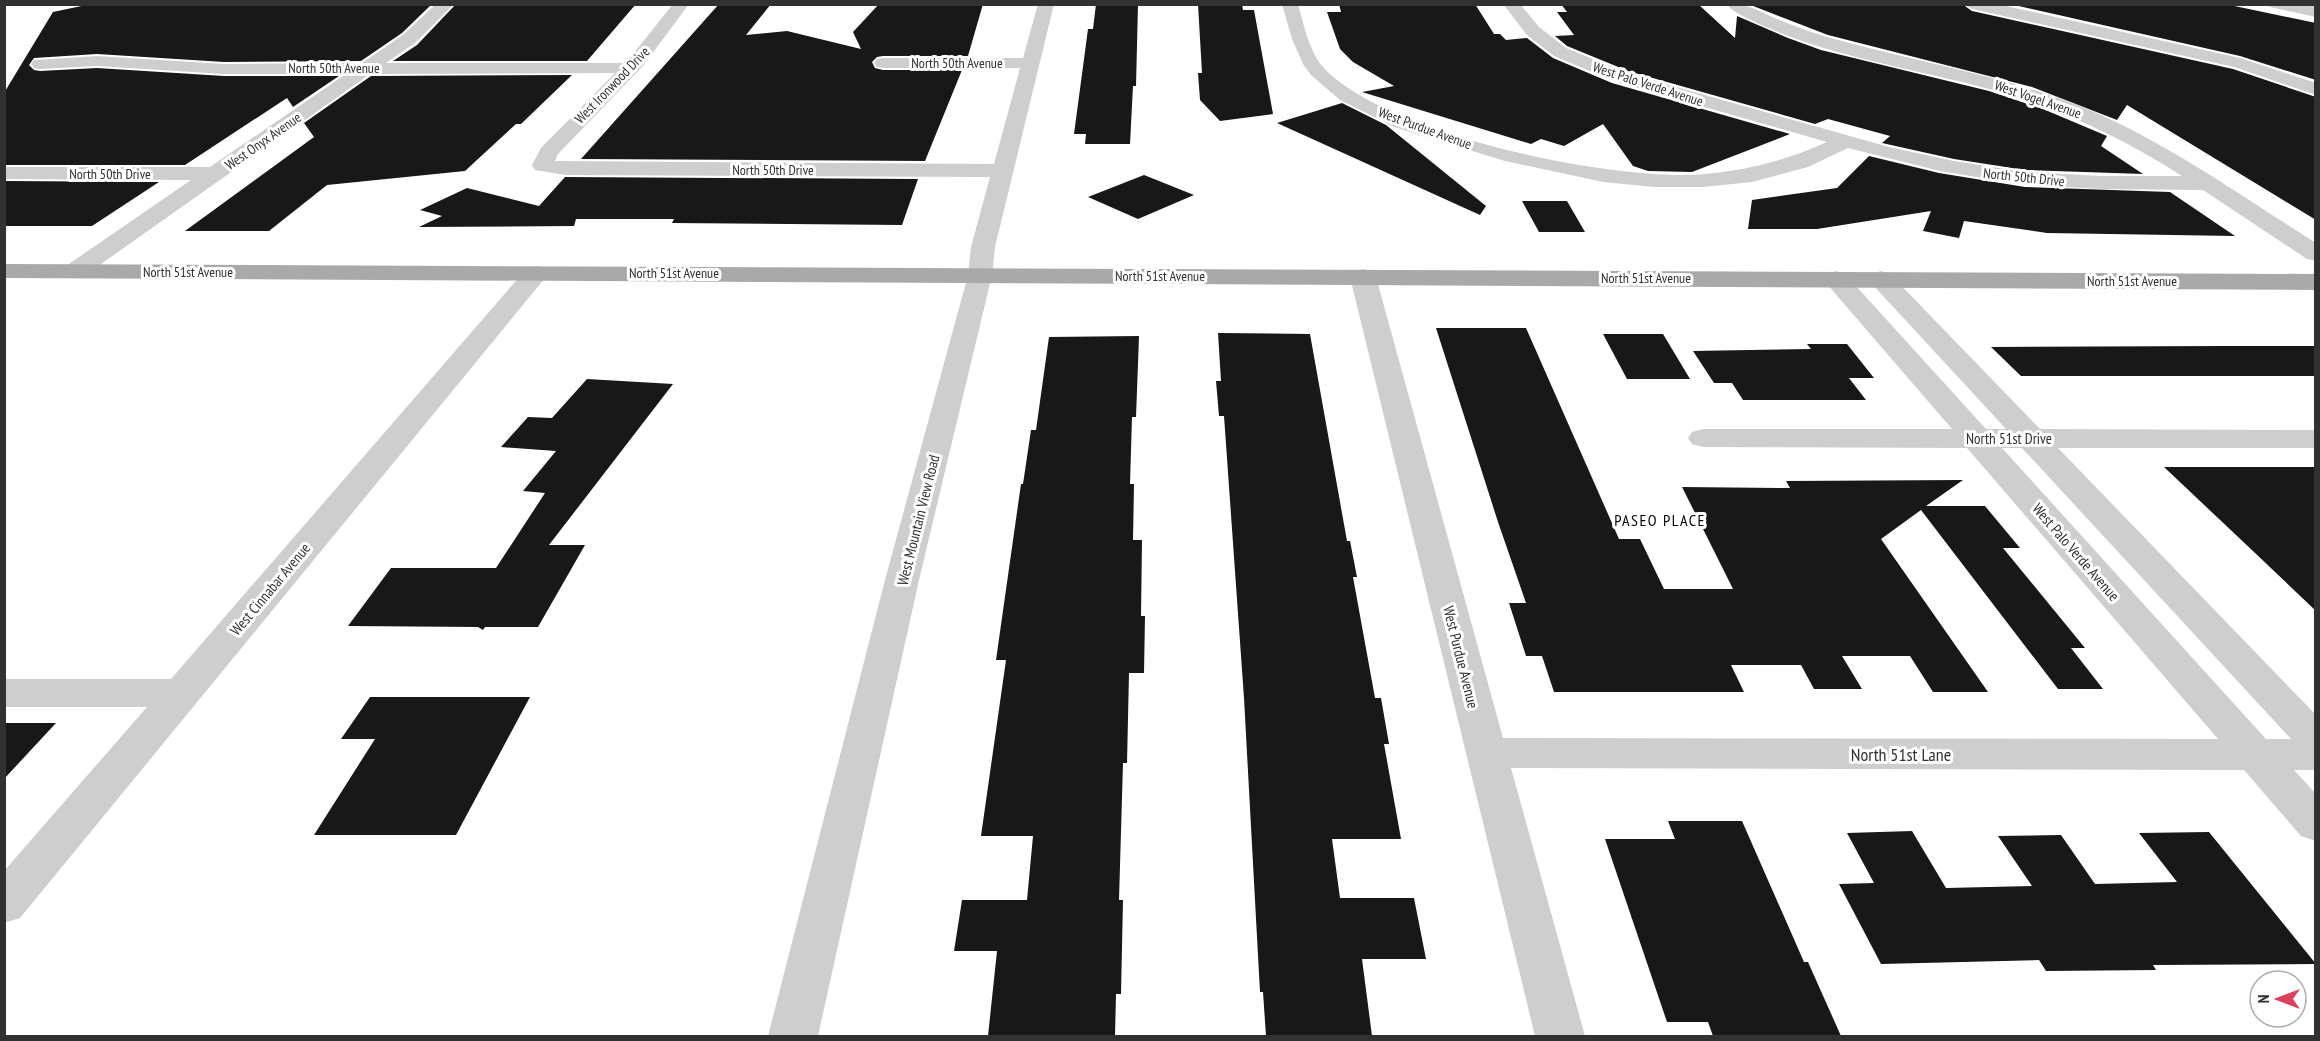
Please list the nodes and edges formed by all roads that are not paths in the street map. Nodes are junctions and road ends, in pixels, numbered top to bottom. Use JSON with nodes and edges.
{"nodes":[{"id":1,"x":446,"y":4,"type":"edge"},
{"id":2,"x":681,"y":4,"type":"edge"},
{"id":3,"x":1046,"y":4,"type":"edge"},
{"id":4,"x":1290,"y":4,"type":"edge"},
{"id":5,"x":1511,"y":4,"type":"edge"},
{"id":6,"x":1734,"y":4,"type":"edge"},
{"id":7,"x":1972,"y":4,"type":"edge"},
{"id":8,"x":2276,"y":4,"type":"edge"},
{"id":9,"x":2316,"y":12,"type":"edge"},
{"id":10,"x":883,"y":63,"type":"dead end"},
{"id":11,"x":1030,"y":63,"type":"junction"},
{"id":12,"x":40,"y":64,"type":"dead end"},
{"id":13,"x":367,"y":68,"type":"junction"},
{"id":14,"x":629,"y":68,"type":"junction"},
{"id":15,"x":2316,"y":89,"type":"edge"},
{"id":16,"x":1804,"y":129,"type":"joint"},
{"id":17,"x":1846,"y":141,"type":"junction"},
{"id":18,"x":1525,"y":161,"type":"junction"},
{"id":19,"x":543,"y":165,"type":"joint"},
{"id":20,"x":1003,"y":171,"type":"junction"},
{"id":21,"x":4,"y":173,"type":"edge"},
{"id":22,"x":215,"y":174,"type":"junction"},
{"id":23,"x":1505,"y":176,"type":"dead end"},
{"id":24,"x":2205,"y":183,"type":"junction"},
{"id":25,"x":2316,"y":254,"type":"edge"},
{"id":26,"x":4,"y":271,"type":"edge"},
{"id":27,"x":75,"y":271,"type":"junction"},
{"id":28,"x":536,"y":273,"type":"junction"},
{"id":29,"x":980,"y":275,"type":"junction"},
{"id":30,"x":1363,"y":277,"type":"junction"},
{"id":31,"x":1836,"y":279,"type":"junction"},
{"id":32,"x":1881,"y":279,"type":"junction"},
{"id":33,"x":2316,"y":282,"type":"edge"},
{"id":34,"x":1703,"y":438,"type":"dead end"},
{"id":35,"x":1976,"y":438,"type":"junction"},
{"id":36,"x":2031,"y":438,"type":"junction"},
{"id":37,"x":2316,"y":439,"type":"edge"},
{"id":38,"x":4,"y":693,"type":"edge"},
{"id":39,"x":183,"y":693,"type":"junction"},
{"id":40,"x":2316,"y":741,"type":"edge"},
{"id":41,"x":1486,"y":753,"type":"junction"},
{"id":42,"x":2255,"y":755,"type":"junction"},
{"id":43,"x":2316,"y":755,"type":"edge"},
{"id":44,"x":2316,"y":824,"type":"edge"},
{"id":45,"x":4,"y":904,"type":"edge"},
{"id":46,"x":794,"y":1036,"type":"edge"},
{"id":47,"x":1560,"y":1036,"type":"edge"}],
"edges":[{"from":1,"to":13,"type":"street","name":"West Onyx Avenue"},
{"from":2,"to":14,"type":"street","name":"West Ironwood Drive"},
{"from":3,"to":11,"type":"street","name":"West Mountain View Road"},
{"from":4,"to":18,"type":"street","name":"West Purdue Avenue"},
{"from":5,"to":16,"type":"street","name":"West Palo Verde Avenue"},
{"from":6,"to":24,"type":"street","name":"West Vogel Avenue"},
{"from":7,"to":15,"type":"street"},
{"from":8,"to":9,"type":"street"},
{"from":10,"to":11,"type":"street","name":"North 50th Avenue"},
{"from":11,"to":20,"type":"street","name":"West Mountain View Road"},
{"from":12,"to":13,"type":"street","name":"North 50th Avenue"},
{"from":13,"to":14,"type":"street","name":"North 50th Avenue"},
{"from":13,"to":22,"type":"street","name":"West Onyx Avenue"},
{"from":14,"to":19,"type":"street","name":"West Ironwood Drive"},
{"from":16,"to":17,"type":"street","name":"North 50th Drive"},
{"from":17,"to":18,"type":"street"},
{"from":17,"to":24,"type":"street","name":"North 50th Drive"},
{"from":18,"to":23,"type":"street"},
{"from":19,"to":20,"type":"street","name":"North 50th Drive"},
{"from":20,"to":29,"type":"street","name":"West Mountain View Road"},
{"from":21,"to":22,"type":"street","name":"North 50th Drive"},
{"from":22,"to":27,"type":"street","name":"West Onyx Avenue"},
{"from":24,"to":25,"type":"street","name":"West Vogel Avenue"},
{"from":26,"to":27,"type":"main road","name":"North 51st Avenue"},
{"from":27,"to":28,"type":"main road","name":"North 51st Avenue"},
{"from":28,"to":29,"type":"main road","name":"North 51st Avenue"},
{"from":28,"to":39,"type":"street","name":"West Cinnabar Avenue"},
{"from":29,"to":30,"type":"main road","name":"North 51st Avenue"},
{"from":29,"to":46,"type":"street","name":"West Mountain View Road"},
{"from":30,"to":31,"type":"main road","name":"North 51st Avenue"},
{"from":30,"to":41,"type":"street","name":"West Purdue Avenue"},
{"from":31,"to":32,"type":"main road","name":"North 51st Avenue"},
{"from":31,"to":35,"type":"street","name":"West Palo Verde Avenue"},
{"from":32,"to":33,"type":"main road","name":"North 51st Avenue"},
{"from":32,"to":36,"type":"street"},
{"from":34,"to":35,"type":"street","name":"North 51st Drive"},
{"from":35,"to":36,"type":"street","name":"North 51st Drive"},
{"from":35,"to":42,"type":"street","name":"West Palo Verde Avenue"},
{"from":36,"to":37,"type":"street","name":"North 51st Drive"},
{"from":36,"to":40,"type":"street"},
{"from":38,"to":39,"type":"street"},
{"from":39,"to":45,"type":"street","name":"West Cinnabar Avenue"},
{"from":41,"to":42,"type":"street","name":"North 51st Lane"},
{"from":41,"to":47,"type":"street","name":"West Purdue Avenue"},
{"from":42,"to":43,"type":"street","name":"North 51st Lane"},
{"from":42,"to":44,"type":"street","name":"West Palo Verde Avenue"}]}
